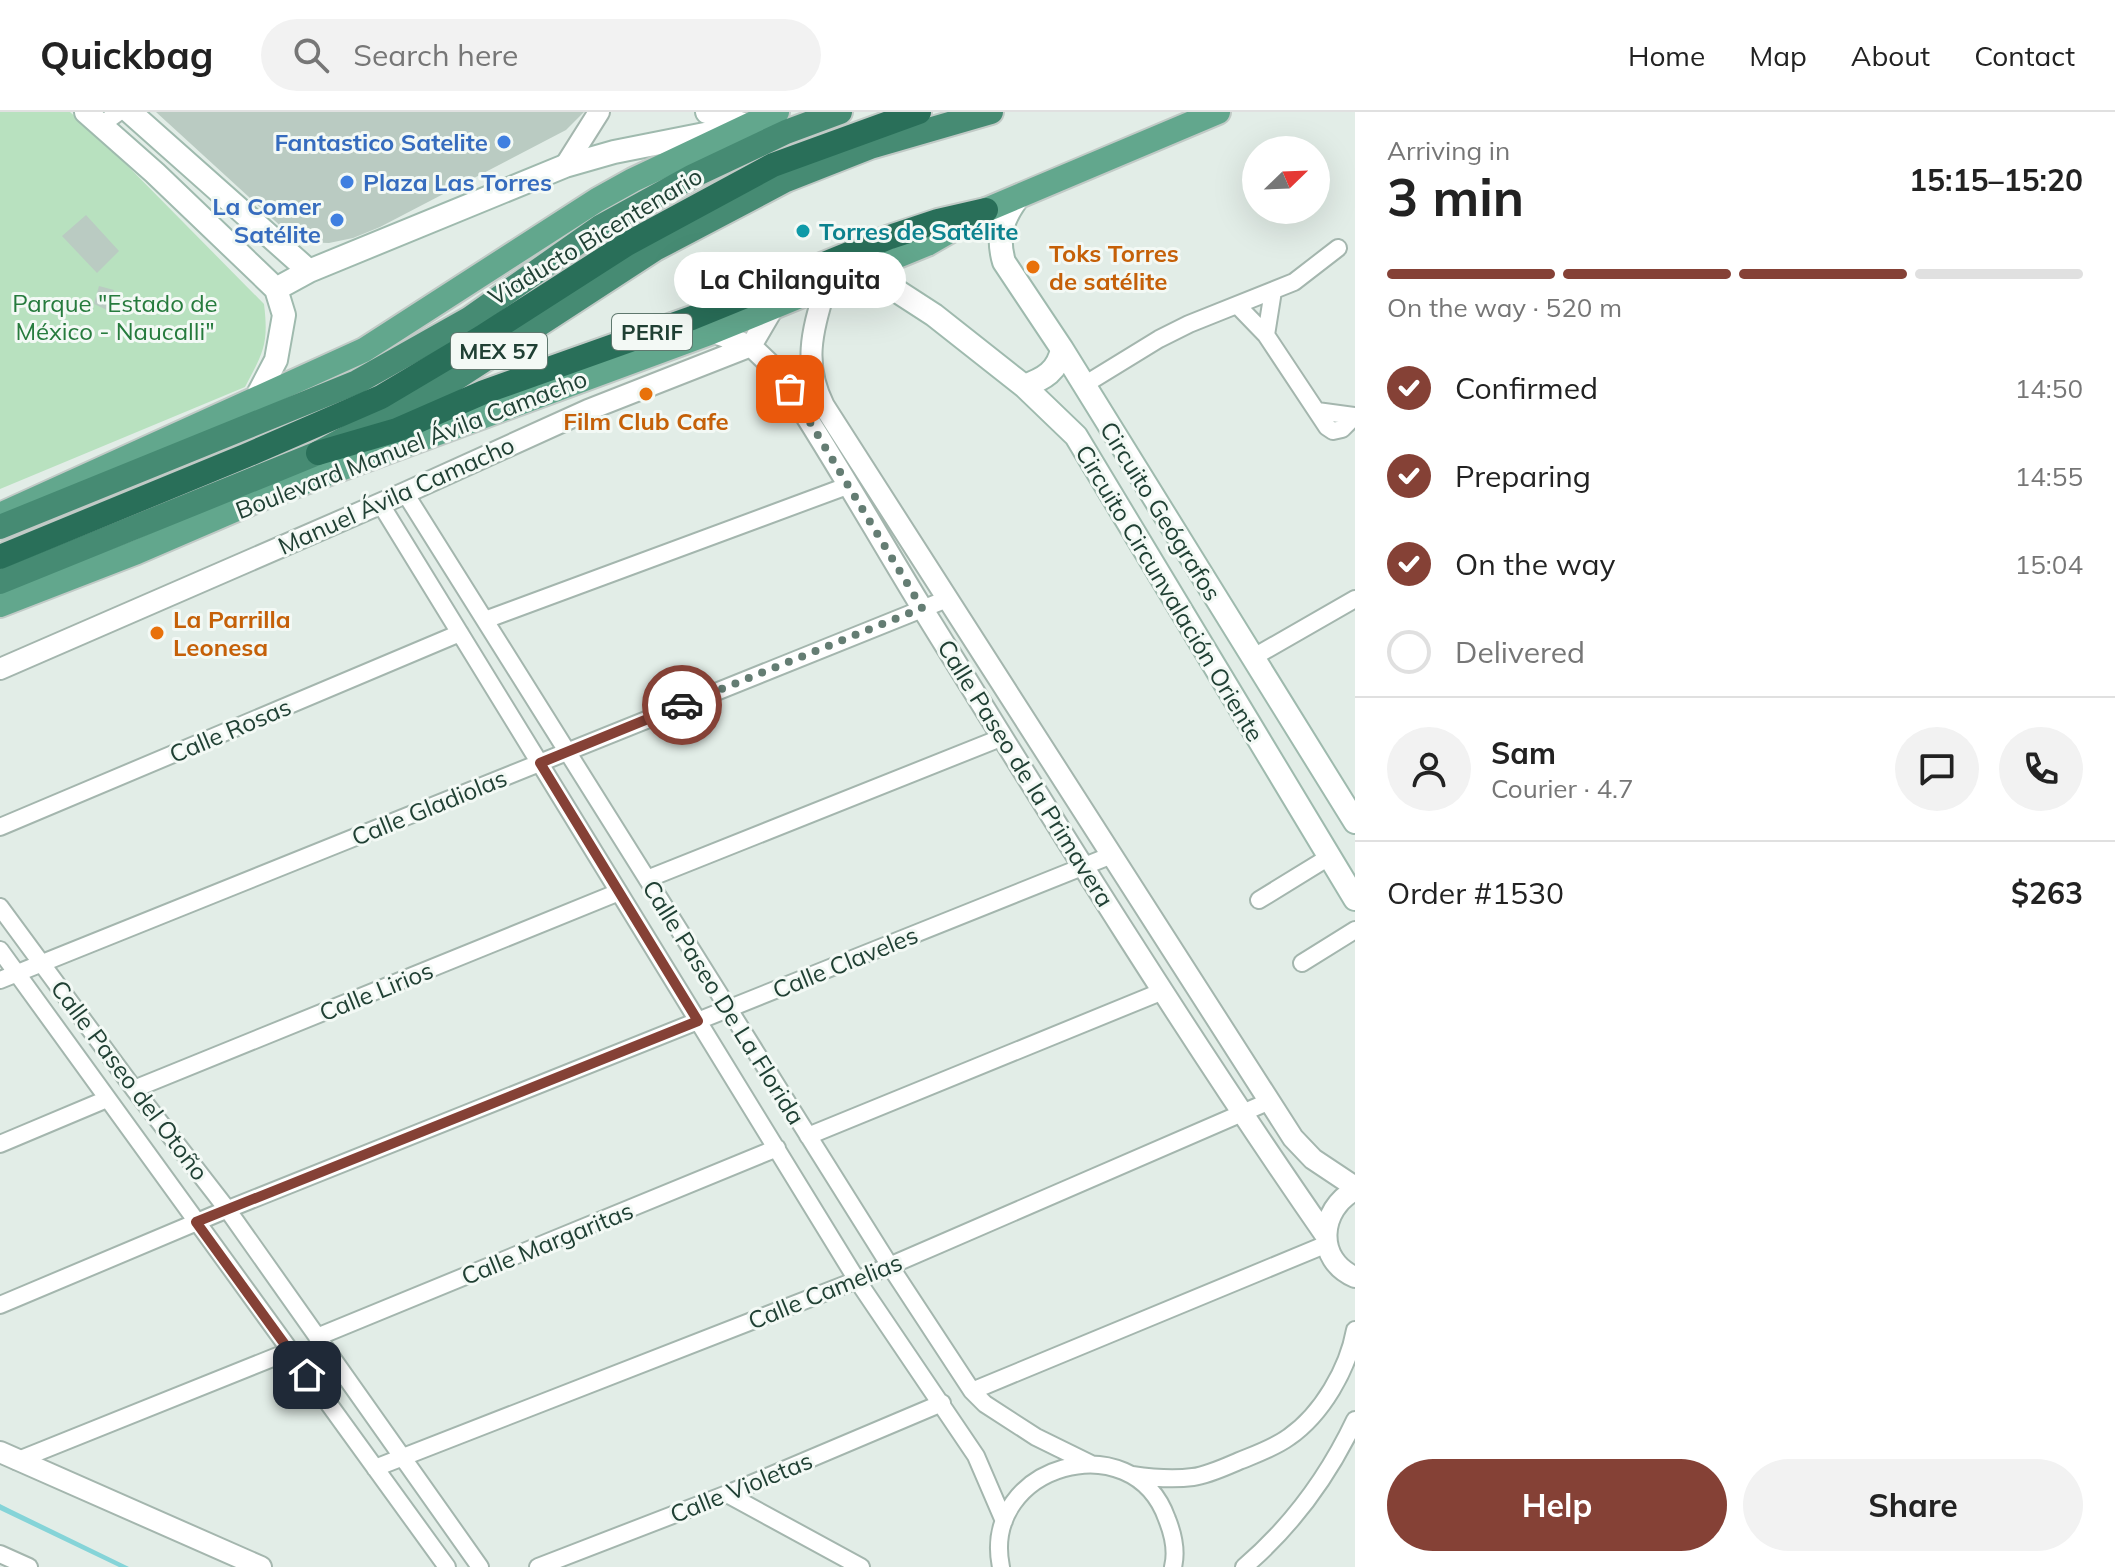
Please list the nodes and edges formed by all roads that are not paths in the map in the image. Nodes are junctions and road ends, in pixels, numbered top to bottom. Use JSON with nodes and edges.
{"nodes":[{"id":1,"x":130,"y":112,"type":"edge"},
{"id":2,"x":599,"y":112,"type":"edge"},
{"id":3,"x":707,"y":112,"type":"edge"},
{"id":4,"x":777,"y":112,"type":"edge"},
{"id":5,"x":840,"y":112,"type":"edge"},
{"id":6,"x":919,"y":112,"type":"edge"},
{"id":7,"x":991,"y":112,"type":"edge"},
{"id":8,"x":1218,"y":112,"type":"edge"},
{"id":9,"x":102,"y":116,"type":"edge"},
{"id":10,"x":747,"y":125,"type":"junction"},
{"id":11,"x":565,"y":166,"type":"junction"},
{"id":12,"x":1020,"y":195,"type":"junction"},
{"id":13,"x":986,"y":210,"type":"junction"},
{"id":14,"x":1338,"y":248,"type":"dead end"},
{"id":15,"x":863,"y":269,"type":"junction"},
{"id":16,"x":309,"y":271,"type":"junction"},
{"id":17,"x":826,"y":285,"type":"junction"},
{"id":18,"x":276,"y":289,"type":"junction"},
{"id":19,"x":1273,"y":291,"type":"junction"},
{"id":20,"x":775,"y":305,"type":"junction"},
{"id":21,"x":1237,"y":305,"type":"junction"},
{"id":22,"x":712,"y":332,"type":"junction"},
{"id":23,"x":1266,"y":335,"type":"junction"},
{"id":24,"x":751,"y":346,"type":"junction"},
{"id":25,"x":1062,"y":349,"type":"junction"},
{"id":26,"x":1084,"y":385,"type":"junction"},
{"id":27,"x":1024,"y":386,"type":"junction"},
{"id":28,"x":254,"y":402,"type":"junction"},
{"id":29,"x":1317,"y":411,"type":"junction"},
{"id":30,"x":1102,"y":415,"type":"junction"},
{"id":31,"x":1355,"y":416,"type":"edge"},
{"id":32,"x":1076,"y":436,"type":"junction"},
{"id":33,"x":318,"y":453,"type":"junction"},
{"id":34,"x":847,"y":486,"type":"junction"},
{"id":35,"x":405,"y":493,"type":"junction"},
{"id":36,"x":380,"y":503,"type":"junction"},
{"id":37,"x":0,"y":515,"type":"edge"},
{"id":38,"x":0,"y":527,"type":"edge"},
{"id":39,"x":0,"y":557,"type":"edge"},
{"id":40,"x":0,"y":582,"type":"edge"},
{"id":41,"x":947,"y":599,"type":"junction"},
{"id":42,"x":1355,"y":599,"type":"edge"},
{"id":43,"x":0,"y":605,"type":"edge"},
{"id":44,"x":922,"y":608,"type":"junction"},
{"id":45,"x":485,"y":620,"type":"junction"},
{"id":46,"x":460,"y":633,"type":"junction"},
{"id":47,"x":1252,"y":658,"type":"junction"},
{"id":48,"x":0,"y":669,"type":"edge"},
{"id":49,"x":1003,"y":737,"type":"junction"},
{"id":50,"x":567,"y":752,"type":"junction"},
{"id":51,"x":540,"y":763,"type":"junction"},
{"id":52,"x":1355,"y":822,"type":"edge"},
{"id":53,"x":0,"y":827,"type":"edge"},
{"id":54,"x":1112,"y":855,"type":"junction"},
{"id":55,"x":1329,"y":857,"type":"junction"},
{"id":56,"x":1085,"y":866,"type":"junction"},
{"id":57,"x":647,"y":879,"type":"junction"},
{"id":58,"x":619,"y":892,"type":"junction"},
{"id":59,"x":1355,"y":899,"type":"edge"},
{"id":60,"x":1259,"y":900,"type":"dead end"},
{"id":61,"x":0,"y":907,"type":"edge"},
{"id":62,"x":1355,"y":930,"type":"edge"},
{"id":63,"x":0,"y":950,"type":"edge"},
{"id":64,"x":42,"y":963,"type":"junction"},
{"id":65,"x":1302,"y":963,"type":"dead end"},
{"id":66,"x":17,"y":973,"type":"junction"},
{"id":67,"x":0,"y":980,"type":"edge"},
{"id":68,"x":1163,"y":991,"type":"junction"},
{"id":69,"x":728,"y":1009,"type":"junction"},
{"id":70,"x":698,"y":1021,"type":"junction"},
{"id":71,"x":134,"y":1089,"type":"junction"},
{"id":72,"x":107,"y":1099,"type":"junction"},
{"id":73,"x":1270,"y":1101,"type":"junction"},
{"id":74,"x":1241,"y":1113,"type":"junction"},
{"id":75,"x":808,"y":1136,"type":"junction"},
{"id":76,"x":0,"y":1144,"type":"edge"},
{"id":77,"x":777,"y":1148,"type":"junction"},
{"id":78,"x":1355,"y":1189,"type":"edge"},
{"id":79,"x":227,"y":1209,"type":"junction"},
{"id":80,"x":196,"y":1222,"type":"junction"},
{"id":81,"x":1326,"y":1240,"type":"junction"},
{"id":82,"x":890,"y":1266,"type":"junction"},
{"id":83,"x":1355,"y":1277,"type":"edge"},
{"id":84,"x":857,"y":1280,"type":"junction"},
{"id":85,"x":0,"y":1305,"type":"edge"},
{"id":86,"x":1355,"y":1330,"type":"edge"},
{"id":87,"x":317,"y":1337,"type":"junction"},
{"id":88,"x":290,"y":1351,"type":"junction"},
{"id":89,"x":972,"y":1391,"type":"junction"},
{"id":90,"x":942,"y":1403,"type":"junction"},
{"id":91,"x":1355,"y":1420,"type":"edge"},
{"id":92,"x":8,"y":1457,"type":"edge"},
{"id":93,"x":400,"y":1457,"type":"junction"},
{"id":94,"x":1091,"y":1464,"type":"junction"},
{"id":95,"x":375,"y":1468,"type":"junction"},
{"id":96,"x":1127,"y":1474,"type":"junction"},
{"id":97,"x":727,"y":1494,"type":"junction"},
{"id":98,"x":1004,"y":1521,"type":"junction"},
{"id":99,"x":0,"y":1554,"type":"edge"},
{"id":100,"x":999,"y":1564,"type":"edge"},
{"id":101,"x":17,"y":1565,"type":"edge"},
{"id":102,"x":261,"y":1567,"type":"edge"},
{"id":103,"x":447,"y":1567,"type":"edge"},
{"id":104,"x":480,"y":1567,"type":"edge"},
{"id":105,"x":538,"y":1567,"type":"edge"},
{"id":106,"x":861,"y":1567,"type":"edge"},
{"id":107,"x":1173,"y":1567,"type":"edge"},
{"id":108,"x":1244,"y":1567,"type":"edge"}],
"edges":[{"from":1,"to":16,"type":"main road"},
{"from":2,"to":11,"type":"street"},
{"from":3,"to":10,"type":"main road"},
{"from":4,"to":10,"type":"main road"},
{"from":5,"to":38,"type":"highway","number":"MEX 57"},
{"from":6,"to":39,"type":"highway","name":"Viaducto Bicentenario"},
{"from":7,"to":33,"type":"highway","name":"Boulevard Manuel Ávila Camacho","number":"MEX 57"},
{"from":8,"to":12,"type":"main road","name":"Boulevard Manuel Ávila Camacho"},
{"from":9,"to":18,"type":"main road"},
{"from":10,"to":11,"type":"main road"},
{"from":10,"to":28,"type":"main road"},
{"from":11,"to":16,"type":"main road"},
{"from":12,"to":13,"type":"main road","name":"Boulevard Manuel Ávila Camacho"},
{"from":12,"to":25,"type":"main road","name":"Circuito Geógrafos"},
{"from":13,"to":15,"type":"main road","name":"Boulevard Manuel Ávila Camacho"},
{"from":13,"to":33,"type":"highway","number":"PERIF"},
{"from":14,"to":19,"type":"street"},
{"from":15,"to":17,"type":"main road","name":"Boulevard Manuel Ávila Camacho"},
{"from":15,"to":27,"type":"main road","name":"Circuito Circunvalación Oriente"},
{"from":16,"to":18,"type":"main road"},
{"from":17,"to":20,"type":"main road","name":"Boulevard Manuel Ávila Camacho"},
{"from":17,"to":41,"type":"street","name":"Calle Paseo de la Primavera"},
{"from":18,"to":28,"type":"main road"},
{"from":19,"to":21,"type":"street"},
{"from":19,"to":23,"type":"street"},
{"from":20,"to":22,"type":"main road","name":"Boulevard Manuel Ávila Camacho"},
{"from":20,"to":24,"type":"street"},
{"from":21,"to":23,"type":"street"},
{"from":21,"to":26,"type":"street"},
{"from":22,"to":24,"type":"street","name":"Calle Paseo de la Primavera"},
{"from":22,"to":43,"type":"main road","name":"Boulevard Manuel Ávila Camacho"},
{"from":23,"to":29,"type":"street"},
{"from":24,"to":34,"type":"street","name":"Calle Paseo de la Primavera"},
{"from":24,"to":35,"type":"street","name":"Manuel Ávila Camacho"},
{"from":25,"to":26,"type":"main road","name":"Circuito Geógrafos"},
{"from":25,"to":27,"type":"main road"},
{"from":26,"to":30,"type":"main road","name":"Circuito Geógrafos"},
{"from":27,"to":32,"type":"main road","name":"Circuito Circunvalación Oriente"},
{"from":28,"to":37,"type":"main road"},
{"from":29,"to":31,"type":"street"},
{"from":29,"to":31,"type":"street"},
{"from":30,"to":32,"type":"main road"},
{"from":30,"to":47,"type":"main road","name":"Circuito Geógrafos"},
{"from":32,"to":55,"type":"main road","name":"Circuito Circunvalación Oriente"},
{"from":33,"to":40,"type":"highway","name":"Boulevard Manuel Ávila Camacho","number":"MEX 57"},
{"from":34,"to":44,"type":"street","name":"Calle Paseo de la Primavera"},
{"from":34,"to":45,"type":"street"},
{"from":35,"to":36,"type":"street","name":"Manuel Ávila Camacho"},
{"from":35,"to":45,"type":"street","name":"Calle Paseo De La Florida"},
{"from":36,"to":46,"type":"street","name":"Calle Paseo De La Florida"},
{"from":36,"to":48,"type":"street","name":"Manuel Ávila Camacho"},
{"from":41,"to":44,"type":"street","name":"Calle Gladiolas"},
{"from":41,"to":54,"type":"street","name":"Calle Paseo de la Primavera"},
{"from":42,"to":47,"type":"street"},
{"from":44,"to":49,"type":"street","name":"Calle Paseo de la Primavera"},
{"from":44,"to":50,"type":"street","name":"Calle Gladiolas"},
{"from":45,"to":50,"type":"street","name":"Calle Paseo De La Florida"},
{"from":46,"to":51,"type":"street","name":"Calle Paseo De La Florida"},
{"from":46,"to":53,"type":"street","name":"Calle Rosas"},
{"from":47,"to":52,"type":"main road","name":"Circuito Geógrafos"},
{"from":49,"to":56,"type":"street","name":"Calle Paseo de la Primavera"},
{"from":49,"to":57,"type":"street"},
{"from":50,"to":51,"type":"street","name":"Calle Gladiolas"},
{"from":50,"to":57,"type":"street","name":"Calle Paseo De La Florida"},
{"from":51,"to":58,"type":"street","name":"Calle Paseo De La Florida"},
{"from":51,"to":64,"type":"street","name":"Calle Gladiolas"},
{"from":54,"to":56,"type":"street","name":"Calle Claveles"},
{"from":54,"to":73,"type":"street","name":"Calle Paseo de la Primavera"},
{"from":55,"to":59,"type":"main road","name":"Circuito Circunvalación Oriente"},
{"from":55,"to":60,"type":"street"},
{"from":56,"to":68,"type":"street","name":"Calle Paseo de la Primavera"},
{"from":56,"to":69,"type":"street","name":"Calle Claveles"},
{"from":57,"to":69,"type":"street","name":"Calle Paseo De La Florida"},
{"from":58,"to":70,"type":"street","name":"Calle Paseo De La Florida"},
{"from":58,"to":71,"type":"street","name":"Calle Lirios"},
{"from":61,"to":64,"type":"street","name":"Calle Paseo del Otoño"},
{"from":62,"to":65,"type":"street"},
{"from":63,"to":66,"type":"street","name":"Calle Paseo del Otoño"},
{"from":64,"to":66,"type":"street","name":"Calle Gladiolas"},
{"from":64,"to":71,"type":"street","name":"Calle Paseo del Otoño"},
{"from":66,"to":67,"type":"street","name":"Calle Gladiolas"},
{"from":66,"to":72,"type":"street","name":"Calle Paseo del Otoño"},
{"from":68,"to":74,"type":"street","name":"Calle Paseo de la Primavera"},
{"from":68,"to":75,"type":"street"},
{"from":69,"to":70,"type":"street","name":"Calle Claveles"},
{"from":69,"to":75,"type":"street","name":"Calle Paseo De La Florida"},
{"from":70,"to":77,"type":"street","name":"Calle Paseo De La Florida"},
{"from":70,"to":79,"type":"street","name":"Calle Claveles"},
{"from":71,"to":79,"type":"street","name":"Calle Paseo del Otoño"},
{"from":72,"to":76,"type":"street"},
{"from":72,"to":80,"type":"street","name":"Calle Paseo del Otoño"},
{"from":73,"to":74,"type":"street","name":"Calle Camelias"},
{"from":73,"to":78,"type":"street","name":"Calle Paseo de la Primavera"},
{"from":74,"to":81,"type":"street","name":"Calle Paseo de la Primavera"},
{"from":74,"to":82,"type":"street","name":"Calle Camelias"},
{"from":75,"to":82,"type":"street","name":"Calle Paseo De La Florida"},
{"from":77,"to":84,"type":"street","name":"Calle Paseo De La Florida"},
{"from":77,"to":87,"type":"street","name":"Calle Margaritas"},
{"from":78,"to":81,"type":"street"},
{"from":79,"to":80,"type":"street","name":"Calle Claveles"},
{"from":79,"to":87,"type":"street","name":"Calle Paseo del Otoño"},
{"from":80,"to":85,"type":"street","name":"Calle Claveles"},
{"from":80,"to":88,"type":"street","name":"Calle Paseo del Otoño"},
{"from":81,"to":83,"type":"street","name":"Calle Paseo de la Primavera"},
{"from":81,"to":89,"type":"street"},
{"from":82,"to":84,"type":"street","name":"Calle Camelias"},
{"from":82,"to":89,"type":"street","name":"Calle Paseo De La Florida"},
{"from":84,"to":90,"type":"street","name":"Calle Paseo De La Florida"},
{"from":84,"to":93,"type":"street","name":"Calle Camelias"},
{"from":86,"to":96,"type":"street"},
{"from":87,"to":93,"type":"street","name":"Calle Paseo del Otoño"},
{"from":88,"to":92,"type":"street"},
{"from":88,"to":95,"type":"street","name":"Calle Paseo del Otoño"},
{"from":89,"to":94,"type":"street","name":"Calle Paseo De La Florida"},
{"from":90,"to":97,"type":"street","name":"Calle Violetas"},
{"from":90,"to":98,"type":"street","name":"Calle Paseo De La Florida"},
{"from":91,"to":108,"type":"street"},
{"from":92,"to":102,"type":"street"},
{"from":93,"to":95,"type":"street","name":"Calle Camelias"},
{"from":93,"to":104,"type":"street","name":"Calle Paseo del Otoño"},
{"from":94,"to":96,"type":"street"},
{"from":94,"to":98,"type":"street"},
{"from":95,"to":103,"type":"street","name":"Calle Paseo del Otoño"},
{"from":96,"to":107,"type":"street"},
{"from":97,"to":105,"type":"street","name":"Calle Violetas"},
{"from":97,"to":106,"type":"street"},
{"from":98,"to":100,"type":"street"},
{"from":99,"to":101,"type":"street"}]}
